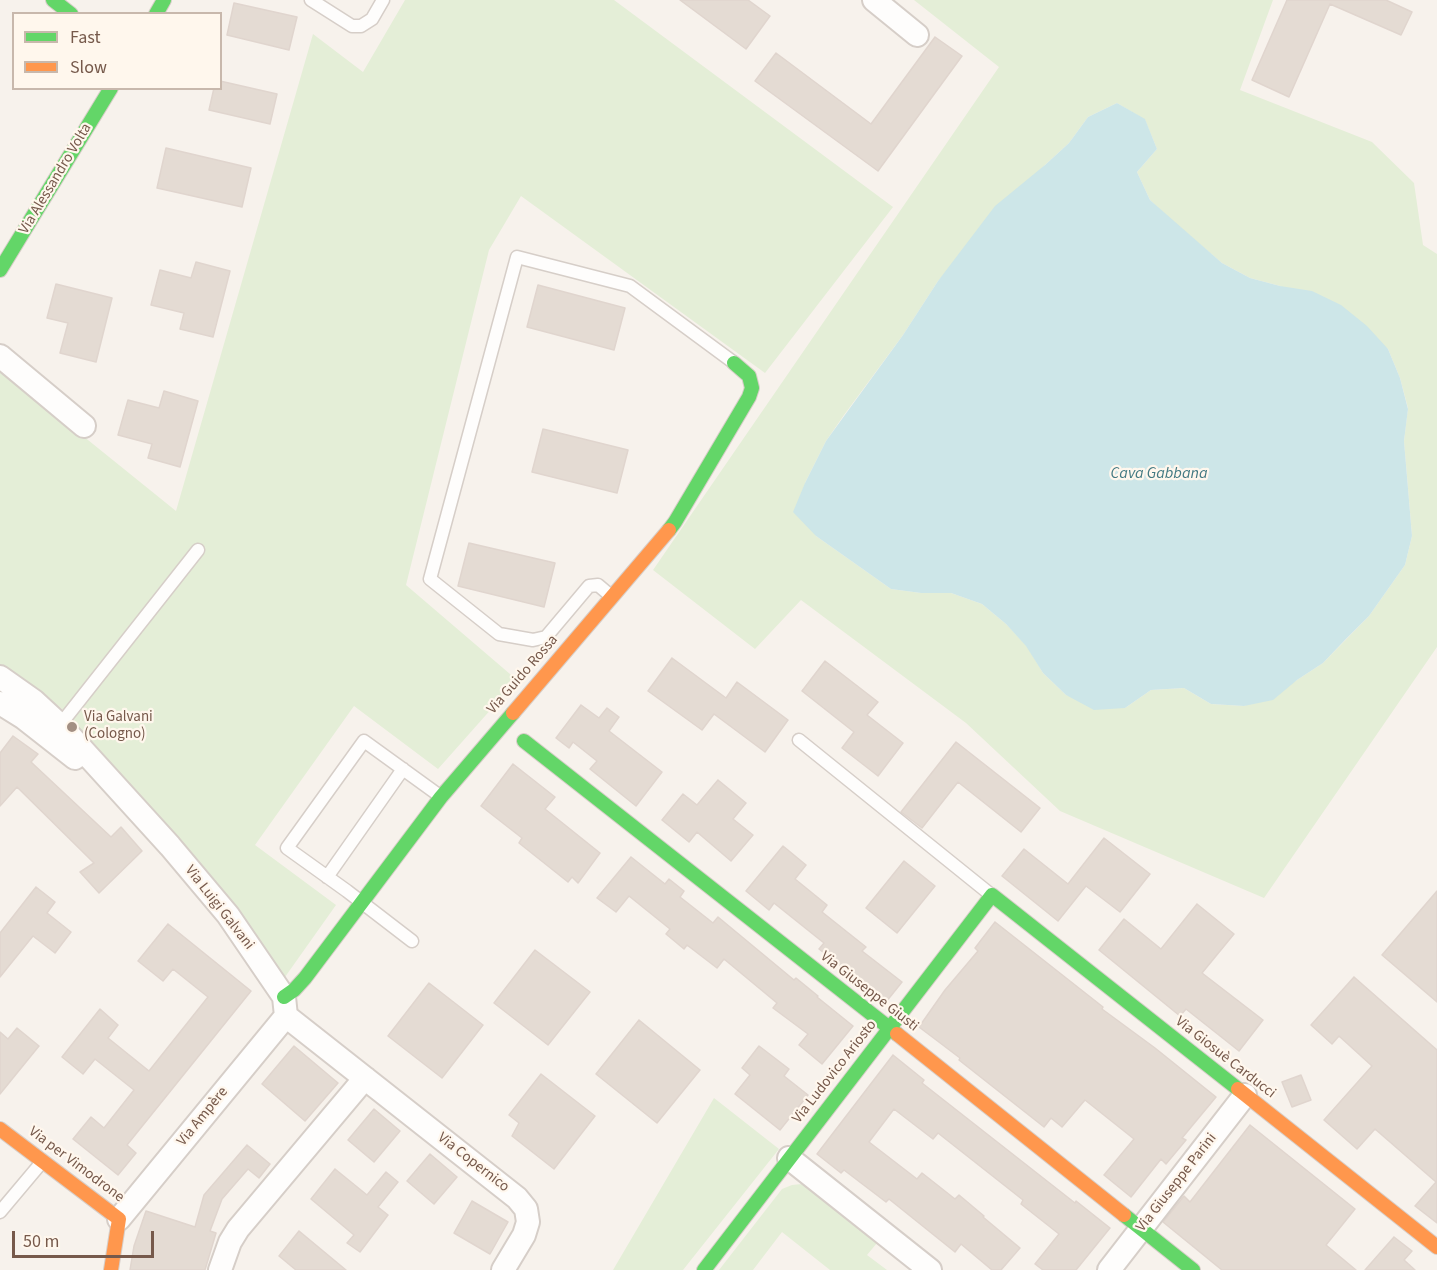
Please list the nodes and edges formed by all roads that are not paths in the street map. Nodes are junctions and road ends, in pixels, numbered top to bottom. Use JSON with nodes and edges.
{"nodes":[{"id":1,"x":53,"y":0,"type":"edge"},
{"id":2,"x":311,"y":0,"type":"edge"},
{"id":3,"x":383,"y":0,"type":"edge"},
{"id":4,"x":874,"y":0,"type":"edge"},
{"id":5,"x":68,"y":12,"type":"edge"},
{"id":6,"x":917,"y":35,"type":"dead end"},
{"id":7,"x":110,"y":90,"type":"edge"},
{"id":8,"x":0,"y":270,"type":"edge"},
{"id":9,"x":0,"y":356,"type":"edge"},
{"id":10,"x":734,"y":363,"type":"joint"},
{"id":11,"x":84,"y":426,"type":"dead end"},
{"id":12,"x":198,"y":550,"type":"dead end"},
{"id":13,"x":612,"y":597,"type":"junction"},
{"id":14,"x":0,"y":677,"type":"edge"},
{"id":15,"x":0,"y":703,"type":"edge"},
{"id":16,"x":60,"y":725,"type":"junction"},
{"id":17,"x":799,"y":740,"type":"dead end"},
{"id":18,"x":524,"y":741,"type":"dead end"},
{"id":19,"x":403,"y":769,"type":"junction"},
{"id":20,"x":441,"y":797,"type":"junction"},
{"id":21,"x":136,"y":808,"type":"junction"},
{"id":22,"x":327,"y":877,"type":"junction"},
{"id":23,"x":992,"y":895,"type":"junction"},
{"id":24,"x":362,"y":903,"type":"junction"},
{"id":25,"x":412,"y":941,"type":"dead end"},
{"id":26,"x":285,"y":1006,"type":"junction"},
{"id":27,"x":889,"y":1028,"type":"junction"},
{"id":28,"x":365,"y":1078,"type":"junction"},
{"id":29,"x":1245,"y":1095,"type":"junction"},
{"id":30,"x":0,"y":1128,"type":"edge"},
{"id":31,"x":789,"y":1158,"type":"junction"},
{"id":32,"x":42,"y":1161,"type":"junction"},
{"id":33,"x":0,"y":1212,"type":"edge"},
{"id":34,"x":120,"y":1219,"type":"junction"},
{"id":35,"x":1142,"y":1228,"type":"junction"},
{"id":36,"x":1437,"y":1247,"type":"edge"},
{"id":37,"x":111,"y":1270,"type":"edge"},
{"id":38,"x":220,"y":1270,"type":"edge"},
{"id":39,"x":503,"y":1270,"type":"edge"},
{"id":40,"x":704,"y":1270,"type":"edge"},
{"id":41,"x":930,"y":1270,"type":"edge"},
{"id":42,"x":1109,"y":1270,"type":"edge"},
{"id":43,"x":1193,"y":1270,"type":"edge"}],
"edges":[{"from":1,"to":5,"type":"street"},
{"from":2,"to":3,"type":"lane"},
{"from":4,"to":6,"type":"street"},
{"from":7,"to":8,"type":"street","name":"Via Alessandro Volta"},
{"from":9,"to":11,"type":"street"},
{"from":10,"to":13,"type":"street","name":"Via Guido Rossa"},
{"from":10,"to":13,"type":"lane"},
{"from":12,"to":16,"type":"lane"},
{"from":13,"to":20,"type":"street","name":"Via Guido Rossa"},
{"from":14,"to":16,"type":"street","name":"Via Luigi Galvani"},
{"from":15,"to":21,"type":"street","name":"Via Luigi Galvani"},
{"from":16,"to":21,"type":"street","name":"Via Luigi Galvani"},
{"from":17,"to":23,"type":"lane"},
{"from":18,"to":27,"type":"street","name":"Via Giuseppe Giusti"},
{"from":19,"to":20,"type":"lane"},
{"from":19,"to":22,"type":"lane"},
{"from":19,"to":22,"type":"lane"},
{"from":20,"to":24,"type":"street","name":"Via Guido Rossa"},
{"from":21,"to":26,"type":"street","name":"Via Luigi Galvani"},
{"from":22,"to":24,"type":"lane"},
{"from":23,"to":27,"type":"street","name":"Via Ludovico Ariosto"},
{"from":23,"to":29,"type":"street","name":"Via Giosuè Carducci"},
{"from":24,"to":25,"type":"lane"},
{"from":24,"to":26,"type":"street","name":"Via Guido Rossa"},
{"from":26,"to":28,"type":"street","name":"Via Copernico"},
{"from":26,"to":34,"type":"street","name":"Via Ampère"},
{"from":27,"to":31,"type":"street","name":"Via Ludovico Ariosto"},
{"from":27,"to":35,"type":"street","name":"Via Giuseppe Giusti"},
{"from":28,"to":38,"type":"street"},
{"from":28,"to":39,"type":"street","name":"Via Copernico"},
{"from":29,"to":35,"type":"street","name":"Via Giuseppe Parini"},
{"from":29,"to":36,"type":"street","name":"Via Giosuè Carducci"},
{"from":30,"to":32,"type":"street","name":"Via per Vimodrone"},
{"from":31,"to":40,"type":"street","name":"Via Ludovico Ariosto"},
{"from":31,"to":41,"type":"street"},
{"from":32,"to":33,"type":"lane"},
{"from":32,"to":34,"type":"street","name":"Via per Vimodrone"},
{"from":34,"to":37,"type":"street","name":"Via per Vimodrone"},
{"from":35,"to":42,"type":"street","name":"Via Giuseppe Parini"},
{"from":35,"to":43,"type":"street","name":"Via Giuseppe Giusti"}]}
